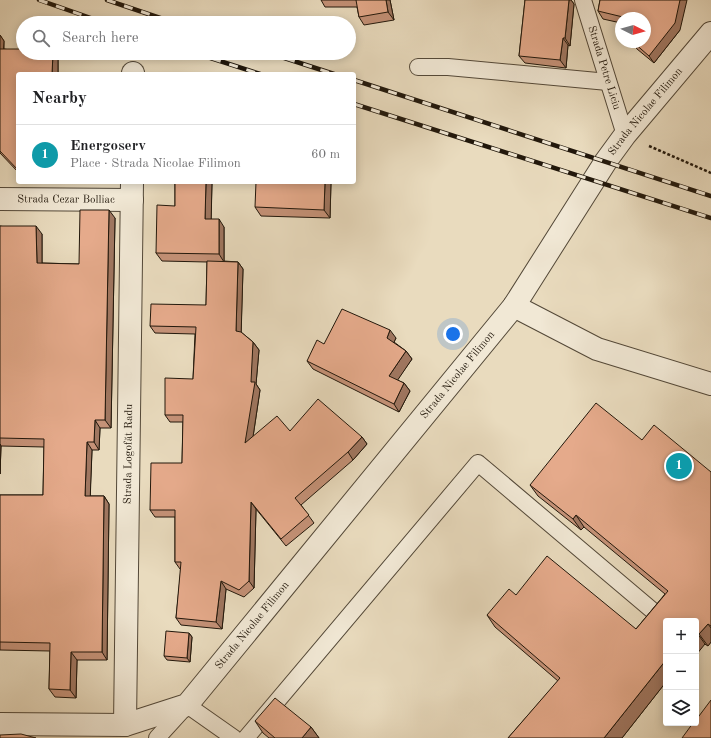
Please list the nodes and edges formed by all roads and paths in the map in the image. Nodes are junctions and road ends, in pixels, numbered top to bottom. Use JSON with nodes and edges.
{"nodes":[{"id":1,"x":583,"y":0,"type":"edge"},
{"id":2,"x":711,"y":33,"type":"edge"},
{"id":3,"x":418,"y":67,"type":"dead end"},
{"id":4,"x":608,"y":82,"type":"junction"},
{"id":5,"x":625,"y":135,"type":"junction"},
{"id":6,"x":711,"y":173,"type":"edge"},
{"id":7,"x":132,"y":191,"type":"edge"},
{"id":8,"x":0,"y":199,"type":"edge"},
{"id":9,"x":514,"y":306,"type":"junction"},
{"id":10,"x":711,"y":384,"type":"edge"},
{"id":11,"x":653,"y":611,"type":"edge"},
{"id":12,"x":187,"y":705,"type":"junction"},
{"id":13,"x":0,"y":724,"type":"edge"},
{"id":14,"x":125,"y":725,"type":"junction"},
{"id":15,"x":157,"y":738,"type":"edge"},
{"id":16,"x":234,"y":738,"type":"edge"},
{"id":17,"x":246,"y":738,"type":"edge"}],
"edges":[{"from":1,"to":4,"type":"lane","name":"Strada Petre Liciu"},
{"from":2,"to":5,"type":"street","name":"Strada Nicolae Filimon"},
{"from":3,"to":4,"type":"lane"},
{"from":4,"to":5,"type":"lane","name":"Strada Petre Liciu"},
{"from":5,"to":6,"type":"path"},
{"from":5,"to":9,"type":"street","name":"Strada Nicolae Filimon"},
{"from":7,"to":8,"type":"street","name":"Strada Cezar Bolliac"},
{"from":7,"to":14,"type":"street","name":"Strada Logofăt Radu"},
{"from":9,"to":10,"type":"street"},
{"from":9,"to":12,"type":"street","name":"Strada Nicolae Filimon"},
{"from":11,"to":17,"type":"lane"},
{"from":12,"to":14,"type":"street"},
{"from":12,"to":15,"type":"lane"},
{"from":12,"to":16,"type":"lane"},
{"from":13,"to":14,"type":"street"}]}
